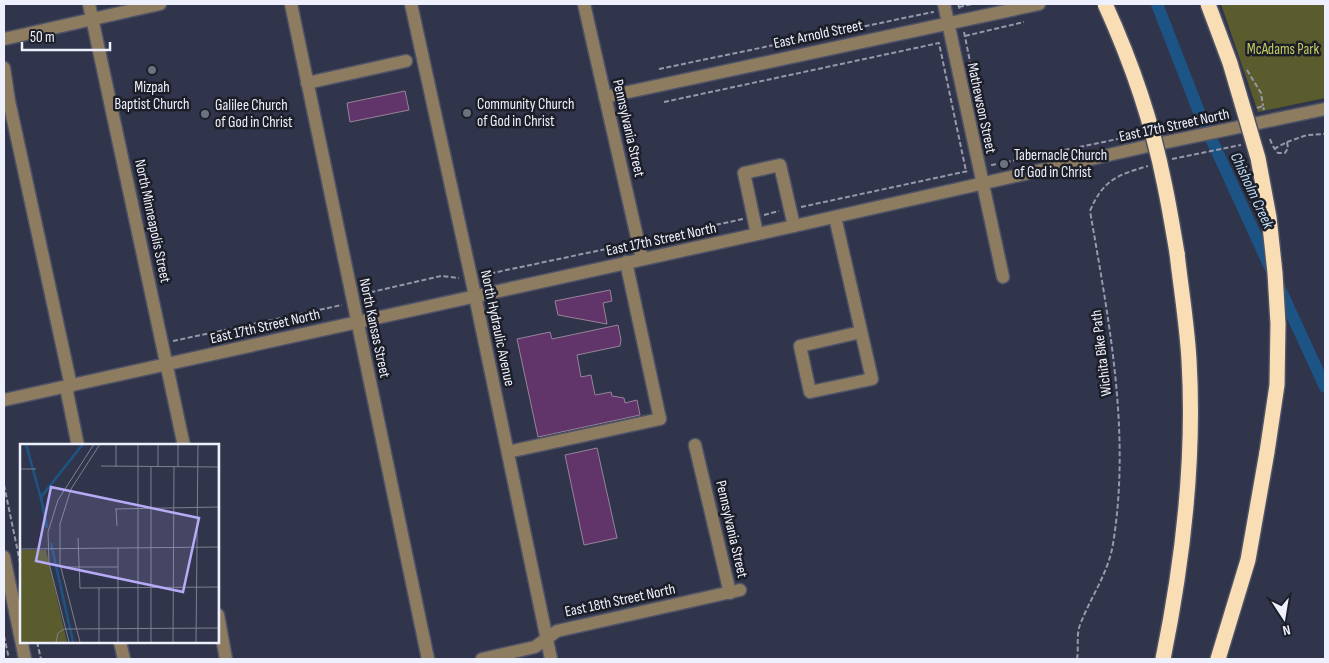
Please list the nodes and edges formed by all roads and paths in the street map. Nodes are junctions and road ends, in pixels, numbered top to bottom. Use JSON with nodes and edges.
{"nodes":[{"id":1,"x":89,"y":4,"type":"edge"},
{"id":2,"x":160,"y":4,"type":"edge"},
{"id":3,"x":291,"y":4,"type":"edge"},
{"id":4,"x":412,"y":4,"type":"edge"},
{"id":5,"x":584,"y":4,"type":"edge"},
{"id":6,"x":944,"y":4,"type":"edge"},
{"id":7,"x":972,"y":4,"type":"edge"},
{"id":8,"x":1038,"y":4,"type":"edge"},
{"id":9,"x":1105,"y":4,"type":"edge"},
{"id":10,"x":1208,"y":4,"type":"edge"},
{"id":11,"x":959,"y":5,"type":"edge"},
{"id":12,"x":92,"y":19,"type":"junction"},
{"id":13,"x":962,"y":20,"type":"junction"},
{"id":14,"x":1024,"y":22,"type":"dead end"},
{"id":15,"x":942,"y":25,"type":"junction"},
{"id":16,"x":965,"y":36,"type":"junction"},
{"id":17,"x":4,"y":39,"type":"edge"},
{"id":18,"x":406,"y":61,"type":"dead end"},
{"id":19,"x":4,"y":68,"type":"edge"},
{"id":20,"x":659,"y":68,"type":"dead end"},
{"id":21,"x":307,"y":83,"type":"junction"},
{"id":22,"x":605,"y":97,"type":"junction"},
{"id":23,"x":978,"y":100,"type":"dead end"},
{"id":24,"x":664,"y":102,"type":"dead end"},
{"id":25,"x":1325,"y":109,"type":"edge"},
{"id":26,"x":1234,"y":114,"type":"dead end"},
{"id":27,"x":1169,"y":128,"type":"dead end"},
{"id":28,"x":1145,"y":133,"type":"dead end"},
{"id":29,"x":1325,"y":134,"type":"edge"},
{"id":30,"x":1270,"y":138,"type":"dead end"},
{"id":31,"x":1287,"y":142,"type":"junction"},
{"id":32,"x":1241,"y":144,"type":"dead end"},
{"id":33,"x":1274,"y":149,"type":"junction"},
{"id":34,"x":990,"y":156,"type":"dead end"},
{"id":35,"x":1172,"y":160,"type":"dead end"},
{"id":36,"x":1153,"y":164,"type":"dead end"},
{"id":37,"x":992,"y":165,"type":"junction"},
{"id":38,"x":972,"y":170,"type":"junction"},
{"id":39,"x":982,"y":185,"type":"junction"},
{"id":40,"x":790,"y":209,"type":"junction"},
{"id":41,"x":753,"y":217,"type":"junction"},
{"id":42,"x":835,"y":217,"type":"junction"},
{"id":43,"x":794,"y":226,"type":"junction"},
{"id":44,"x":757,"y":234,"type":"junction"},
{"id":45,"x":638,"y":242,"type":"junction"},
{"id":46,"x":642,"y":259,"type":"junction"},
{"id":47,"x":626,"y":262,"type":"junction"},
{"id":48,"x":471,"y":277,"type":"junction"},
{"id":49,"x":1002,"y":277,"type":"dead end"},
{"id":50,"x":475,"y":296,"type":"junction"},
{"id":51,"x":353,"y":300,"type":"junction"},
{"id":52,"x":357,"y":322,"type":"junction"},
{"id":53,"x":861,"y":332,"type":"junction"},
{"id":54,"x":162,"y":343,"type":"junction"},
{"id":55,"x":168,"y":366,"type":"junction"},
{"id":56,"x":69,"y":387,"type":"junction"},
{"id":57,"x":4,"y":400,"type":"edge"},
{"id":58,"x":78,"y":444,"type":"edge"},
{"id":59,"x":184,"y":444,"type":"edge"},
{"id":60,"x":695,"y":445,"type":"dead end"},
{"id":61,"x":508,"y":452,"type":"junction"},
{"id":62,"x":4,"y":485,"type":"edge"},
{"id":63,"x":4,"y":557,"type":"edge"},
{"id":64,"x":20,"y":562,"type":"edge"},
{"id":65,"x":735,"y":591,"type":"joint"},
{"id":66,"x":219,"y":620,"type":"edge"},
{"id":67,"x":20,"y":635,"type":"edge"},
{"id":68,"x":4,"y":636,"type":"edge"},
{"id":69,"x":547,"y":638,"type":"junction"},
{"id":70,"x":22,"y":643,"type":"edge"},
{"id":71,"x":37,"y":643,"type":"edge"},
{"id":72,"x":120,"y":643,"type":"edge"},
{"id":73,"x":9,"y":659,"type":"edge"},
{"id":74,"x":25,"y":659,"type":"edge"},
{"id":75,"x":41,"y":659,"type":"edge"},
{"id":76,"x":124,"y":659,"type":"edge"},
{"id":77,"x":226,"y":659,"type":"edge"},
{"id":78,"x":428,"y":659,"type":"edge"},
{"id":79,"x":482,"y":659,"type":"edge"},
{"id":80,"x":551,"y":659,"type":"edge"},
{"id":81,"x":1077,"y":659,"type":"edge"},
{"id":82,"x":1163,"y":659,"type":"edge"},
{"id":83,"x":1218,"y":659,"type":"edge"}],
"edges":[{"from":1,"to":12,"type":"street","name":"North Minneapolis Street"},
{"from":2,"to":12,"type":"street"},
{"from":3,"to":21,"type":"street","name":"North Kansas Street"},
{"from":4,"to":48,"type":"street","name":"North Hydraulic Avenue"},
{"from":5,"to":22,"type":"street","name":"Pennsylvania Street"},
{"from":6,"to":15,"type":"street","name":"Mathewson Street"},
{"from":7,"to":11,"type":"path"},
{"from":8,"to":13,"type":"street","name":"East Arnold Street"},
{"from":9,"to":82,"type":"highway","bridge":true},
{"from":10,"to":83,"type":"highway","bridge":true},
{"from":11,"to":13,"type":"path"},
{"from":12,"to":17,"type":"street"},
{"from":12,"to":54,"type":"street","name":"North Minneapolis Street"},
{"from":13,"to":15,"type":"street","name":"East Arnold Street"},
{"from":13,"to":16,"type":"path"},
{"from":14,"to":16,"type":"path"},
{"from":15,"to":20,"type":"path"},
{"from":15,"to":22,"type":"street","name":"East Arnold Street"},
{"from":15,"to":38,"type":"street","name":"Mathewson Street"},
{"from":16,"to":23,"type":"path"},
{"from":18,"to":21,"type":"street"},
{"from":19,"to":56,"type":"street"},
{"from":21,"to":51,"type":"street","name":"North Kansas Street"},
{"from":22,"to":45,"type":"street","name":"Pennsylvania Street"},
{"from":24,"to":38,"type":"path"},
{"from":25,"to":39,"type":"street","name":"East 17th Street North"},
{"from":26,"to":27,"type":"path"},
{"from":28,"to":37,"type":"path"},
{"from":29,"to":31,"type":"path"},
{"from":30,"to":33,"type":"path"},
{"from":31,"to":33,"type":"path"},
{"from":31,"to":33,"type":"path"},
{"from":32,"to":35,"type":"path"},
{"from":34,"to":37,"type":"path"},
{"from":36,"to":81,"type":"path","name":"Wichita Bike Path"},
{"from":37,"to":38,"type":"path"},
{"from":38,"to":39,"type":"street","name":"Mathewson Street"},
{"from":38,"to":40,"type":"path"},
{"from":39,"to":42,"type":"street","name":"East 17th Street North"},
{"from":39,"to":49,"type":"street","name":"Mathewson Street"},
{"from":40,"to":41,"type":"path"},
{"from":40,"to":41,"type":"street"},
{"from":40,"to":43,"type":"street"},
{"from":41,"to":44,"type":"street"},
{"from":41,"to":45,"type":"path"},
{"from":42,"to":43,"type":"street","name":"East 17th Street North"},
{"from":42,"to":53,"type":"street"},
{"from":43,"to":44,"type":"street","name":"East 17th Street North"},
{"from":44,"to":46,"type":"street","name":"East 17th Street North"},
{"from":45,"to":46,"type":"street","name":"Pennsylvania Street"},
{"from":45,"to":48,"type":"path"},
{"from":46,"to":47,"type":"street","name":"East 17th Street North"},
{"from":47,"to":50,"type":"street","name":"East 17th Street North"},
{"from":47,"to":61,"type":"street"},
{"from":48,"to":50,"type":"street","name":"North Hydraulic Avenue"},
{"from":48,"to":51,"type":"path"},
{"from":50,"to":52,"type":"street","name":"East 17th Street North"},
{"from":50,"to":61,"type":"street","name":"North Hydraulic Avenue"},
{"from":51,"to":52,"type":"street","name":"North Kansas Street"},
{"from":51,"to":54,"type":"path"},
{"from":52,"to":55,"type":"street","name":"East 17th Street North"},
{"from":52,"to":78,"type":"street","name":"North Kansas Street"},
{"from":53,"to":53,"type":"street"},
{"from":54,"to":55,"type":"street","name":"North Minneapolis Street"},
{"from":55,"to":56,"type":"street","name":"East 17th Street North"},
{"from":55,"to":59,"type":"street","name":"North Minneapolis Street"},
{"from":56,"to":57,"type":"street","name":"East 17th Street North"},
{"from":56,"to":58,"type":"street"},
{"from":60,"to":65,"type":"street","name":"Pennsylvania Street"},
{"from":61,"to":69,"type":"street","name":"North Hydraulic Avenue"},
{"from":62,"to":64,"type":"path"},
{"from":63,"to":67,"type":"street"},
{"from":65,"to":69,"type":"street","name":"East 18th Street North"},
{"from":66,"to":77,"type":"street"},
{"from":68,"to":73,"type":"path"},
{"from":69,"to":79,"type":"street","name":"East 18th Street North"},
{"from":69,"to":80,"type":"street","name":"North Hydraulic Avenue"},
{"from":70,"to":74,"type":"street"},
{"from":71,"to":75,"type":"path"},
{"from":72,"to":76,"type":"street"}]}
